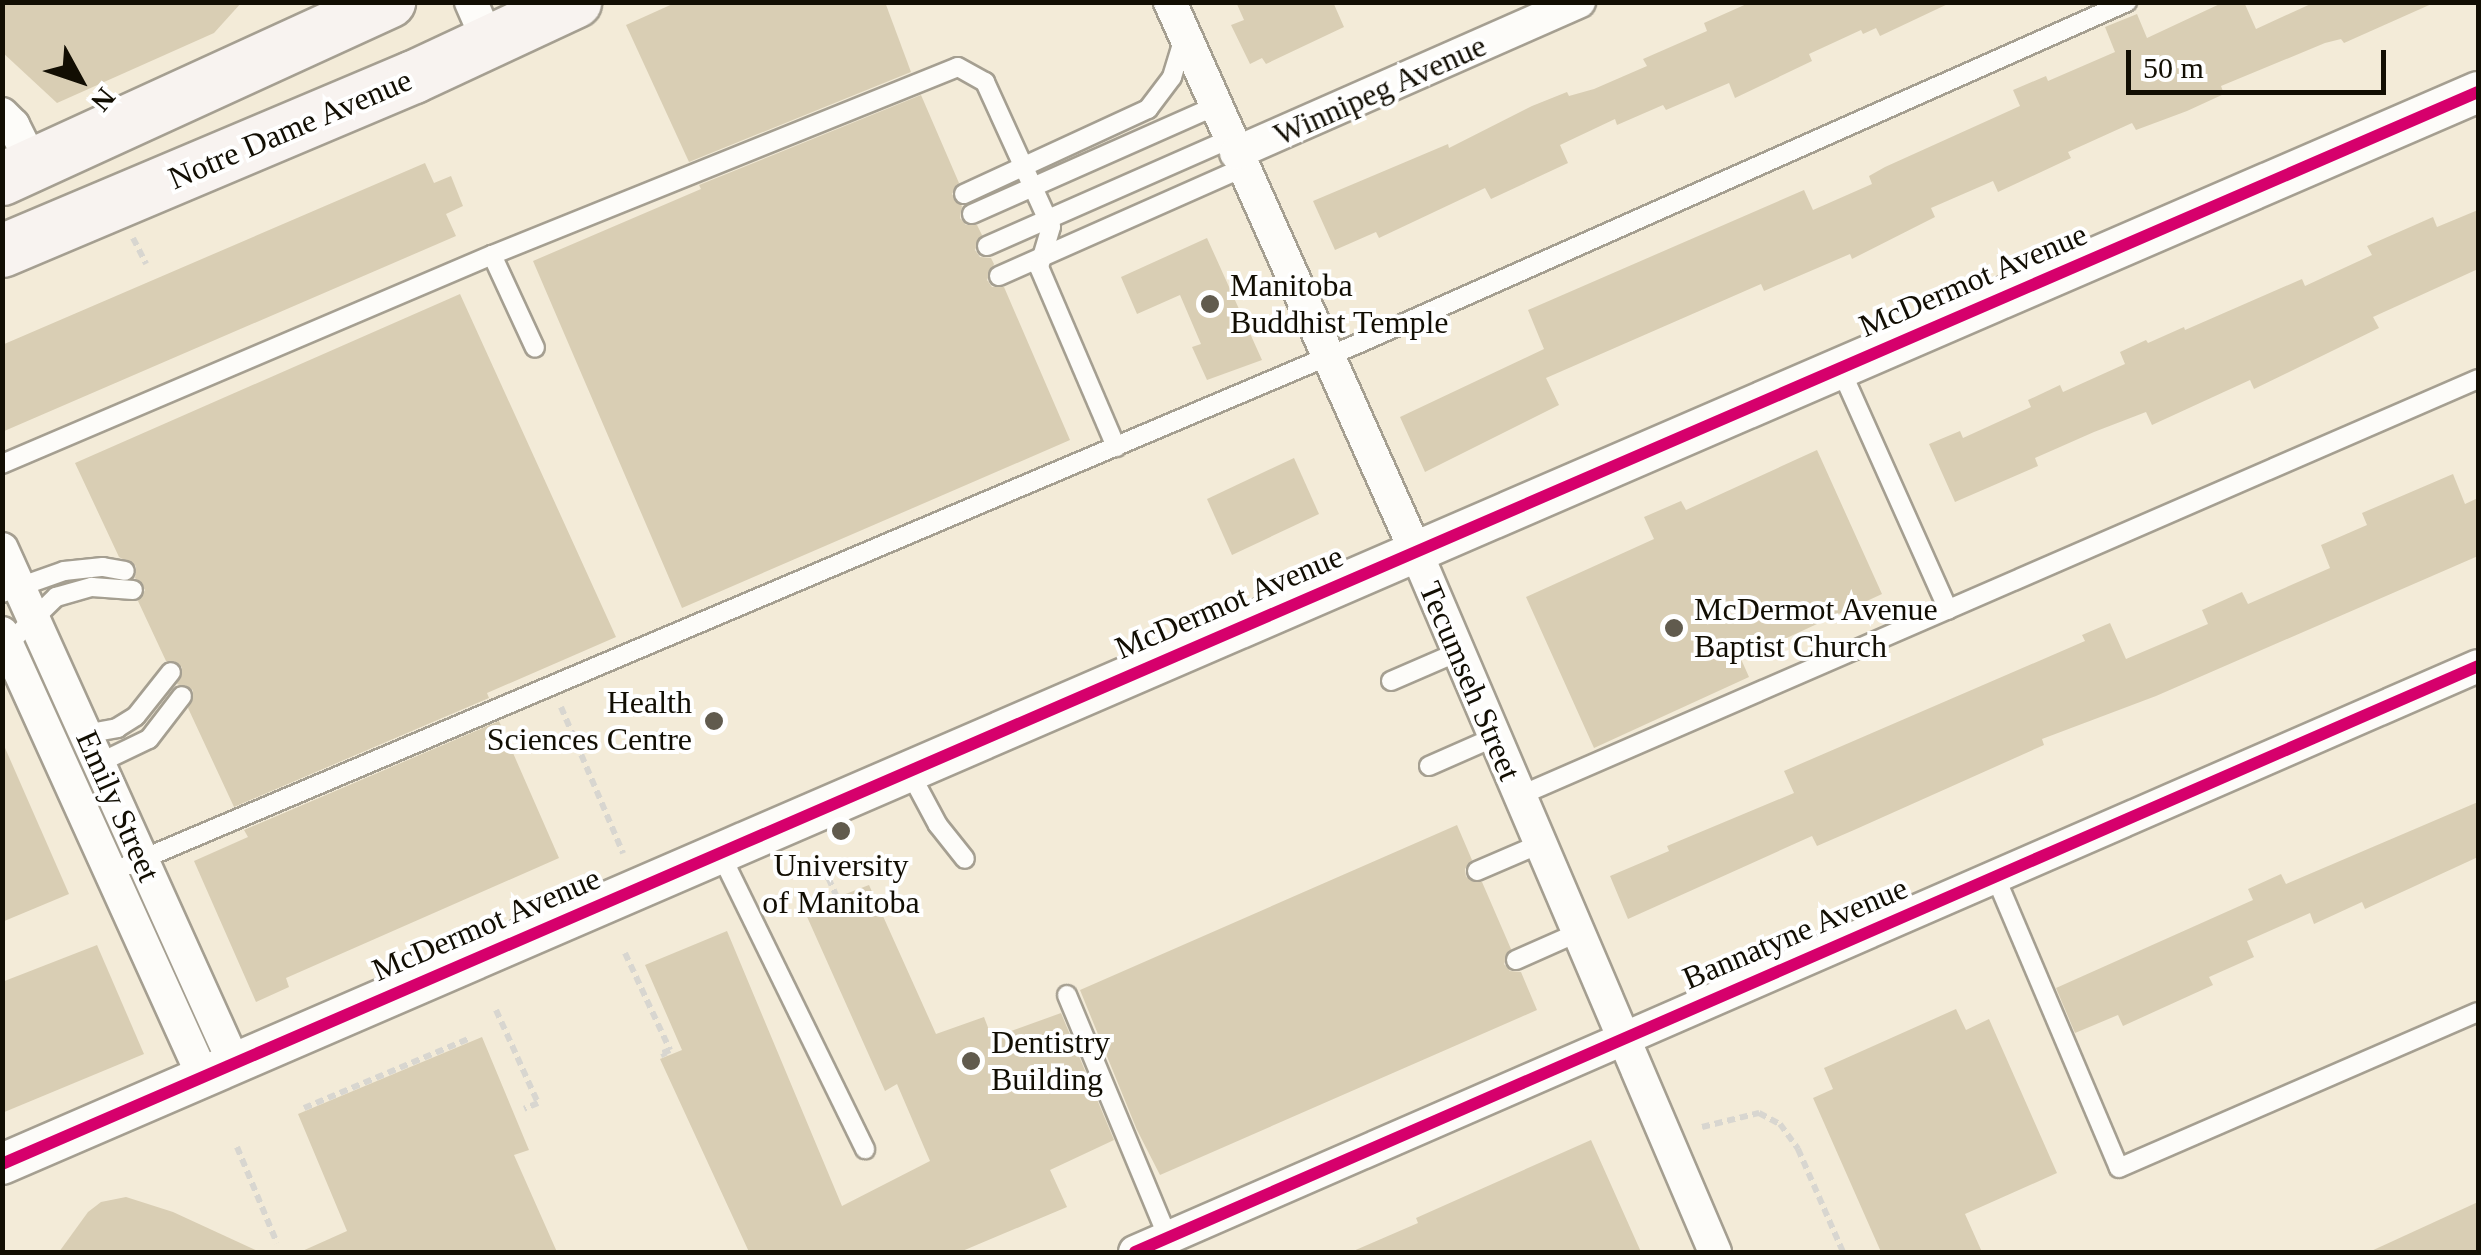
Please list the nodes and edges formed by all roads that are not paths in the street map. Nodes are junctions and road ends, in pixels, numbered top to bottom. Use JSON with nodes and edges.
{"nodes":[{"id":1,"x":389,"y":2,"type":"edge"},
{"id":2,"x":575,"y":2,"type":"edge"},
{"id":3,"x":1170,"y":2,"type":"edge"},
{"id":4,"x":1579,"y":2,"type":"edge"},
{"id":5,"x":2127,"y":2,"type":"edge"},
{"id":6,"x":1524,"y":14,"type":"edge"},
{"id":7,"x":480,"y":22,"type":"edge"},
{"id":8,"x":1184,"y":34,"type":"junction"},
{"id":9,"x":2478,"y":92,"type":"edge"},
{"id":10,"x":1216,"y":106,"type":"junction"},
{"id":11,"x":2,"y":114,"type":"edge"},
{"id":12,"x":1236,"y":154,"type":"junction"},
{"id":13,"x":1024,"y":168,"type":"junction"},
{"id":14,"x":18,"y":172,"type":"edge"},
{"id":15,"x":1033,"y":188,"type":"junction"},
{"id":16,"x":964,"y":194,"type":"dead end"},
{"id":17,"x":972,"y":214,"type":"dead end"},
{"id":18,"x":1048,"y":220,"type":"junction"},
{"id":19,"x":986,"y":246,"type":"dead end"},
{"id":20,"x":2,"y":251,"type":"edge"},
{"id":21,"x":492,"y":254,"type":"junction"},
{"id":22,"x":1042,"y":258,"type":"junction"},
{"id":23,"x":999,"y":276,"type":"dead end"},
{"id":24,"x":534,"y":348,"type":"dead end"},
{"id":25,"x":1327,"y":357,"type":"junction"},
{"id":26,"x":1840,"y":368,"type":"junction"},
{"id":27,"x":2478,"y":380,"type":"edge"},
{"id":28,"x":1116,"y":447,"type":"junction"},
{"id":29,"x":2,"y":464,"type":"edge"},
{"id":30,"x":2,"y":549,"type":"edge"},
{"id":31,"x":1416,"y":552,"type":"junction"},
{"id":32,"x":125,"y":572,"type":"dead end"},
{"id":33,"x":11,"y":590,"type":"edge"},
{"id":34,"x":133,"y":590,"type":"dead end"},
{"id":35,"x":1948,"y":610,"type":"junction"},
{"id":36,"x":34,"y":618,"type":"junction"},
{"id":37,"x":6,"y":638,"type":"edge"},
{"id":38,"x":1458,"y":652,"type":"junction"},
{"id":39,"x":2478,"y":666,"type":"edge"},
{"id":40,"x":172,"y":672,"type":"dead end"},
{"id":41,"x":1390,"y":680,"type":"dead end"},
{"id":42,"x":182,"y":696,"type":"dead end"},
{"id":43,"x":49,"y":732,"type":"junction"},
{"id":44,"x":1494,"y":737,"type":"junction"},
{"id":45,"x":93,"y":749,"type":"junction"},
{"id":46,"x":1429,"y":766,"type":"dead end"},
{"id":47,"x":908,"y":771,"type":"junction"},
{"id":48,"x":1519,"y":796,"type":"junction"},
{"id":49,"x":1540,"y":844,"type":"junction"},
{"id":50,"x":720,"y":853,"type":"junction"},
{"id":51,"x":965,"y":859,"type":"dead end"},
{"id":52,"x":127,"y":865,"type":"junction"},
{"id":53,"x":1477,"y":871,"type":"dead end"},
{"id":54,"x":1995,"y":876,"type":"junction"},
{"id":55,"x":1577,"y":933,"type":"junction"},
{"id":56,"x":1516,"y":960,"type":"dead end"},
{"id":57,"x":1067,"y":996,"type":"dead end"},
{"id":58,"x":2478,"y":1012,"type":"edge"},
{"id":59,"x":1621,"y":1038,"type":"junction"},
{"id":60,"x":218,"y":1070,"type":"junction"},
{"id":61,"x":865,"y":1148,"type":"dead end"},
{"id":62,"x":2,"y":1164,"type":"edge"},
{"id":63,"x":1168,"y":1238,"type":"junction"},
{"id":64,"x":1135,"y":1252,"type":"edge"},
{"id":65,"x":1715,"y":1252,"type":"edge"}],
"edges":[{"from":1,"to":14,"type":"main road"},
{"from":2,"to":7,"type":"main road","name":"Notre Dame Avenue"},
{"from":3,"to":8,"type":"street","name":"Tecumseh Street"},
{"from":4,"to":6,"type":"street","name":"Winnipeg Avenue"},
{"from":5,"to":25,"type":"lane"},
{"from":6,"to":12,"type":"street","name":"Winnipeg Avenue"},
{"from":7,"to":20,"type":"main road","name":"Notre Dame Avenue"},
{"from":8,"to":10,"type":"street","name":"Tecumseh Street"},
{"from":8,"to":13,"type":"lane"},
{"from":9,"to":26,"type":"street","name":"McDermot Avenue"},
{"from":10,"to":12,"type":"street","name":"Tecumseh Street"},
{"from":10,"to":15,"type":"lane"},
{"from":11,"to":14,"type":"street"},
{"from":12,"to":18,"type":"lane"},
{"from":12,"to":22,"type":"lane"},
{"from":12,"to":25,"type":"street","name":"Tecumseh Street"},
{"from":13,"to":15,"type":"lane"},
{"from":13,"to":16,"type":"lane"},
{"from":13,"to":21,"type":"lane"},
{"from":15,"to":17,"type":"lane"},
{"from":15,"to":18,"type":"lane"},
{"from":18,"to":19,"type":"lane"},
{"from":18,"to":22,"type":"lane"},
{"from":21,"to":24,"type":"lane"},
{"from":21,"to":29,"type":"lane"},
{"from":22,"to":23,"type":"lane"},
{"from":22,"to":28,"type":"lane"},
{"from":25,"to":28,"type":"lane"},
{"from":25,"to":31,"type":"street","name":"Tecumseh Street"},
{"from":26,"to":31,"type":"street","name":"McDermot Avenue"},
{"from":26,"to":35,"type":"lane"},
{"from":27,"to":35,"type":"lane"},
{"from":28,"to":52,"type":"lane"},
{"from":30,"to":33,"type":"street","name":"Emily Street"},
{"from":31,"to":38,"type":"street","name":"Tecumseh Street"},
{"from":31,"to":47,"type":"street","name":"McDermot Avenue"},
{"from":32,"to":33,"type":"lane"},
{"from":33,"to":36,"type":"street","name":"Emily Street"},
{"from":34,"to":36,"type":"lane"},
{"from":35,"to":48,"type":"lane"},
{"from":36,"to":37,"type":"lane"},
{"from":36,"to":45,"type":"street","name":"Emily Street"},
{"from":37,"to":43,"type":"street","name":"Emily Street"},
{"from":38,"to":41,"type":"lane"},
{"from":38,"to":44,"type":"street","name":"Tecumseh Street"},
{"from":39,"to":54,"type":"street","name":"Bannatyne Avenue"},
{"from":40,"to":45,"type":"lane"},
{"from":42,"to":45,"type":"lane"},
{"from":43,"to":45,"type":"lane"},
{"from":43,"to":52,"type":"street","name":"Emily Street"},
{"from":44,"to":46,"type":"lane"},
{"from":44,"to":48,"type":"street","name":"Tecumseh Street"},
{"from":45,"to":52,"type":"street","name":"Emily Street"},
{"from":47,"to":50,"type":"street","name":"McDermot Avenue"},
{"from":47,"to":51,"type":"lane"},
{"from":48,"to":49,"type":"street","name":"Tecumseh Street"},
{"from":49,"to":53,"type":"lane"},
{"from":49,"to":55,"type":"street","name":"Tecumseh Street"},
{"from":50,"to":60,"type":"street","name":"McDermot Avenue"},
{"from":50,"to":61,"type":"lane"},
{"from":52,"to":60,"type":"street","name":"Emily Street"},
{"from":54,"to":58,"type":"lane"},
{"from":54,"to":59,"type":"street","name":"Bannatyne Avenue"},
{"from":55,"to":56,"type":"lane"},
{"from":55,"to":59,"type":"street","name":"Tecumseh Street"},
{"from":57,"to":63,"type":"lane"},
{"from":59,"to":63,"type":"street","name":"Bannatyne Avenue"},
{"from":59,"to":65,"type":"street","name":"Tecumseh Street"},
{"from":60,"to":62,"type":"street","name":"McDermot Avenue"},
{"from":63,"to":64,"type":"street","name":"Bannatyne Avenue"}]}
